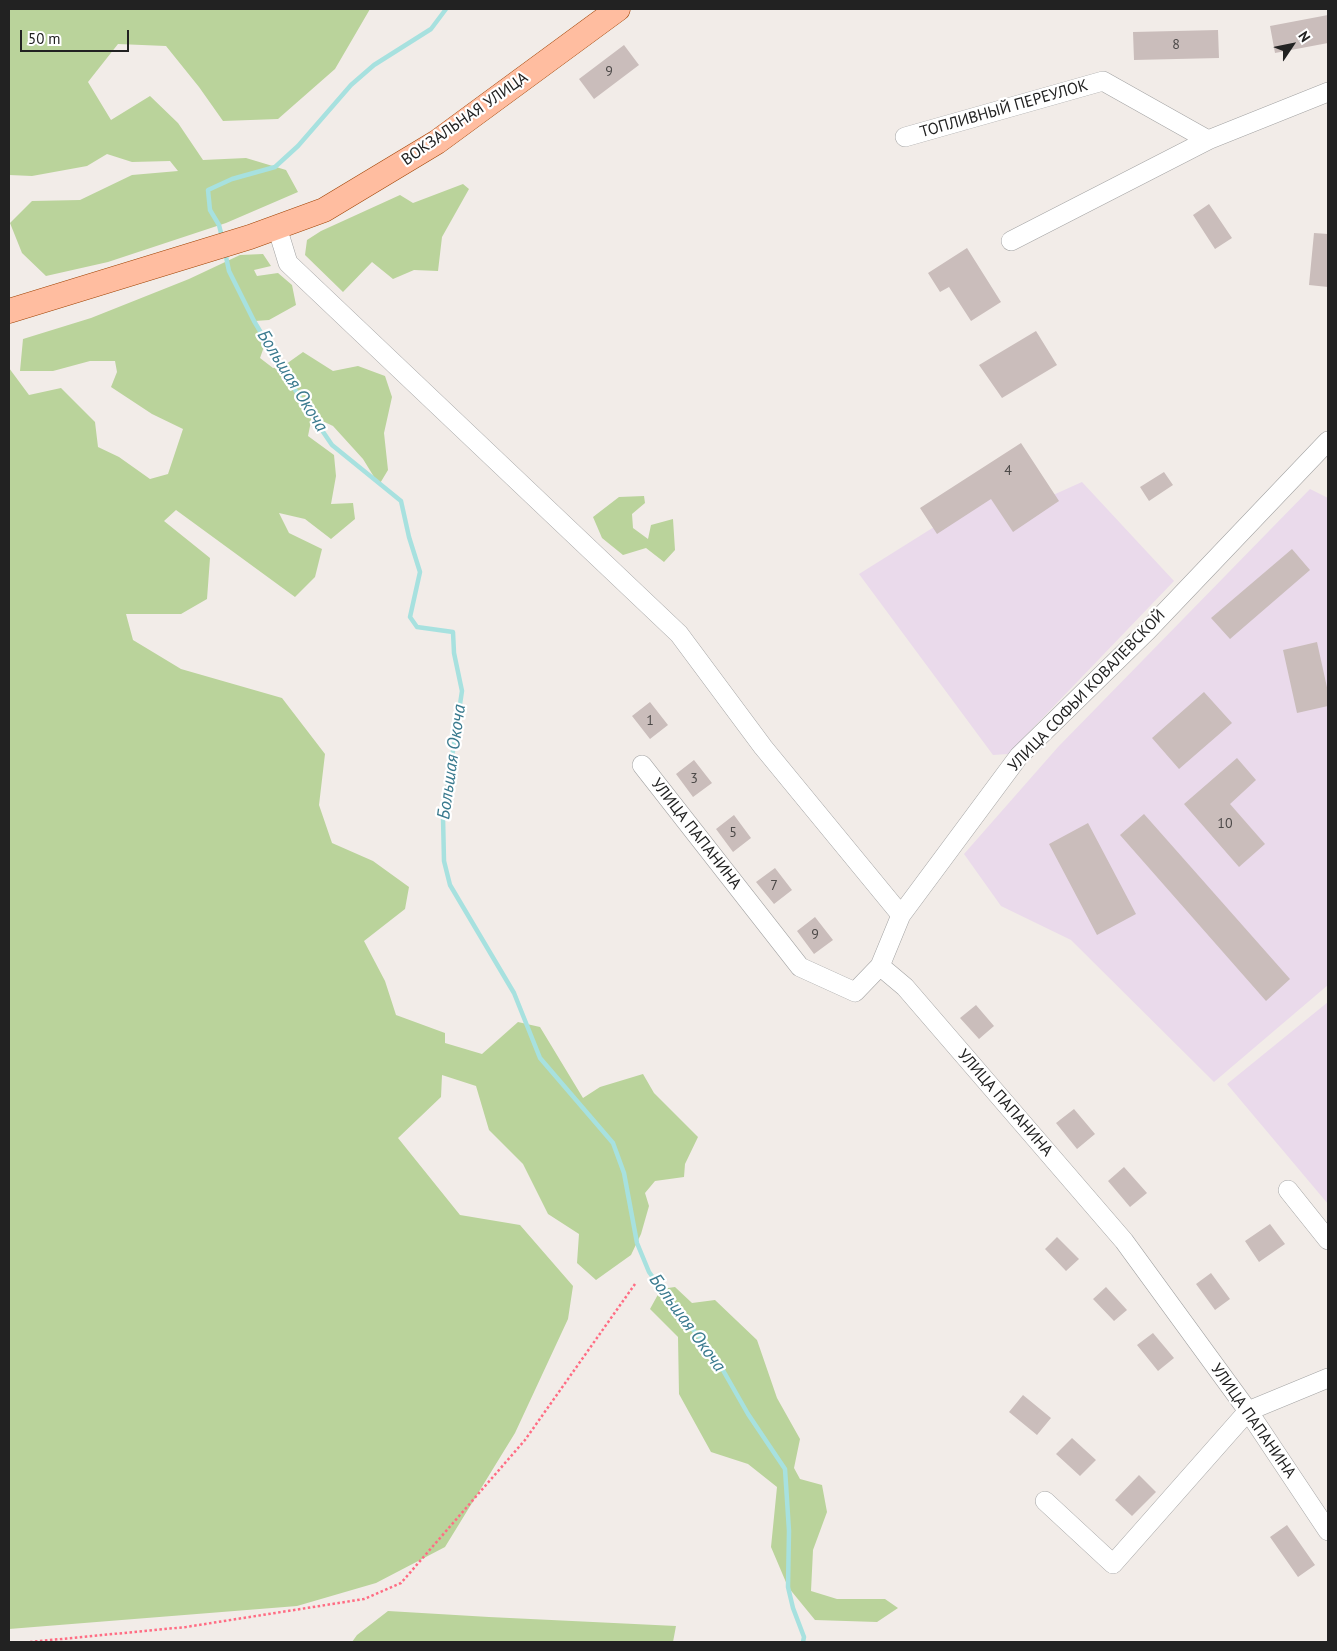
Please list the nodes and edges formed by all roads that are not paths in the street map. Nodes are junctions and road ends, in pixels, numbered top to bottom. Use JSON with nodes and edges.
{"nodes":[{"id":1,"x":618,"y":9,"type":"edge"},
{"id":2,"x":1328,"y":92,"type":"edge"},
{"id":3,"x":905,"y":137,"type":"dead end"},
{"id":4,"x":1208,"y":140,"type":"junction"},
{"id":5,"x":277,"y":227,"type":"junction"},
{"id":6,"x":1011,"y":241,"type":"dead end"},
{"id":7,"x":9,"y":311,"type":"edge"},
{"id":8,"x":1328,"y":441,"type":"edge"},
{"id":9,"x":642,"y":766,"type":"dead end"},
{"id":10,"x":901,"y":915,"type":"junction"},
{"id":11,"x":880,"y":966,"type":"junction"},
{"id":12,"x":1288,"y":1190,"type":"dead end"},
{"id":13,"x":1328,"y":1240,"type":"edge"},
{"id":14,"x":1328,"y":1378,"type":"edge"},
{"id":15,"x":1248,"y":1412,"type":"junction"},
{"id":16,"x":1045,"y":1502,"type":"dead end"},
{"id":17,"x":1328,"y":1531,"type":"edge"}],
"edges":[{"from":1,"to":5,"type":"main road","name":"ВОКЗАЛЬНАЯ УЛИЦА"},
{"from":2,"to":4,"type":"street"},
{"from":3,"to":4,"type":"street","name":"ТОПЛИВНЫЙ ПЕРЕУЛОК"},
{"from":4,"to":6,"type":"street"},
{"from":5,"to":7,"type":"main road","name":"ВОКЗАЛЬНАЯ УЛИЦА"},
{"from":5,"to":10,"type":"street"},
{"from":8,"to":10,"type":"street","name":"УЛИЦА СОФЬИ КОВАЛЕВСКОЙ"},
{"from":9,"to":11,"type":"street","name":"УЛИЦА ПАПАНИНА"},
{"from":10,"to":11,"type":"street","name":"УЛИЦА СОФЬИ КОВАЛЕВСКОЙ"},
{"from":11,"to":15,"type":"street","name":"УЛИЦА ПАПАНИНА"},
{"from":12,"to":13,"type":"street"},
{"from":14,"to":15,"type":"street"},
{"from":15,"to":16,"type":"street"},
{"from":15,"to":17,"type":"street","name":"УЛИЦА ПАПАНИНА"}]}
